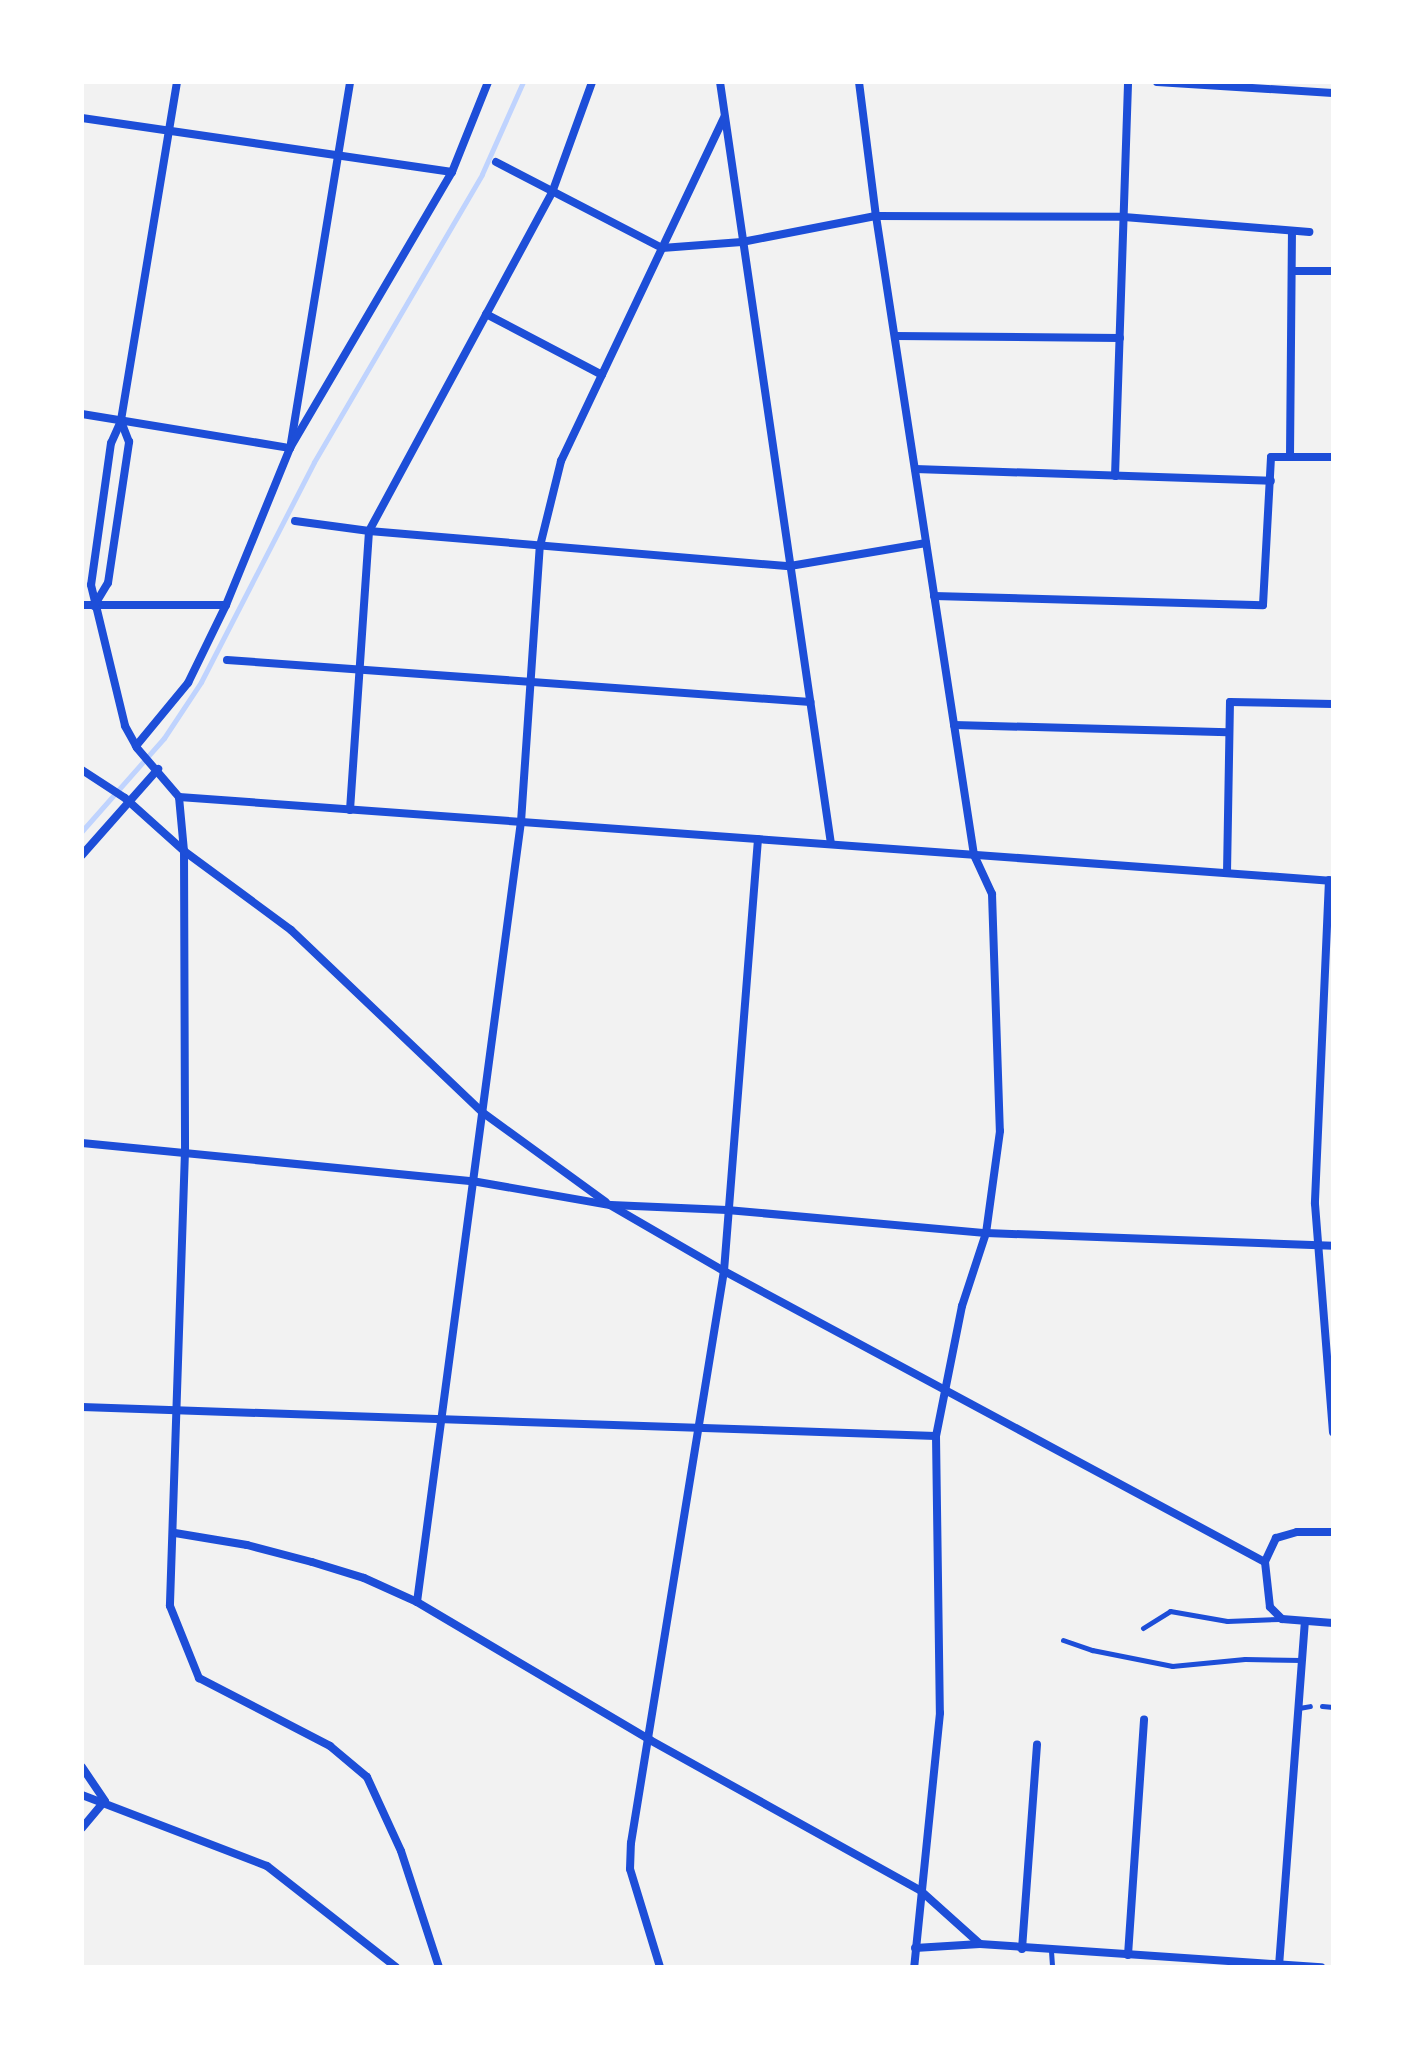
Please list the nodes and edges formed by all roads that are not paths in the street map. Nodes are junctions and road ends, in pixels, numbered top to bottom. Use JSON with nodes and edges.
{"nodes":[{"id":1,"x":177,"y":82,"type":"edge"},
{"id":2,"x":350,"y":82,"type":"edge"},
{"id":3,"x":488,"y":82,"type":"edge"},
{"id":4,"x":592,"y":82,"type":"edge"},
{"id":5,"x":720,"y":82,"type":"edge"},
{"id":6,"x":859,"y":82,"type":"edge"},
{"id":7,"x":1128,"y":82,"type":"edge"},
{"id":8,"x":1157,"y":82,"type":"edge"},
{"id":9,"x":1333,"y":93,"type":"edge"},
{"id":10,"x":724,"y":117,"type":"junction"},
{"id":11,"x":82,"y":118,"type":"edge"},
{"id":12,"x":169,"y":131,"type":"junction"},
{"id":13,"x":338,"y":156,"type":"junction"},
{"id":14,"x":496,"y":162,"type":"dead end"},
{"id":15,"x":452,"y":172,"type":"junction"},
{"id":16,"x":553,"y":190,"type":"junction"},
{"id":17,"x":876,"y":216,"type":"junction"},
{"id":18,"x":1124,"y":217,"type":"junction"},
{"id":19,"x":1292,"y":231,"type":"junction"},
{"id":20,"x":1309,"y":232,"type":"dead end"},
{"id":21,"x":742,"y":242,"type":"junction"},
{"id":22,"x":662,"y":248,"type":"junction"},
{"id":23,"x":1292,"y":271,"type":"junction"},
{"id":24,"x":1333,"y":271,"type":"edge"},
{"id":25,"x":486,"y":314,"type":"junction"},
{"id":26,"x":895,"y":336,"type":"junction"},
{"id":27,"x":1120,"y":338,"type":"junction"},
{"id":28,"x":602,"y":375,"type":"junction"},
{"id":29,"x":82,"y":414,"type":"edge"},
{"id":30,"x":121,"y":421,"type":"junction"},
{"id":31,"x":290,"y":448,"type":"junction"},
{"id":32,"x":1290,"y":457,"type":"junction"},
{"id":33,"x":1333,"y":457,"type":"edge"},
{"id":34,"x":915,"y":469,"type":"junction"},
{"id":35,"x":1115,"y":476,"type":"junction"},
{"id":36,"x":1271,"y":481,"type":"junction"},
{"id":37,"x":295,"y":521,"type":"dead end"},
{"id":38,"x":369,"y":531,"type":"junction"},
{"id":39,"x":926,"y":543,"type":"junction"},
{"id":40,"x":540,"y":546,"type":"junction"},
{"id":41,"x":790,"y":566,"type":"junction"},
{"id":42,"x":934,"y":596,"type":"junction"},
{"id":43,"x":82,"y":605,"type":"edge"},
{"id":44,"x":226,"y":605,"type":"junction"},
{"id":45,"x":93,"y":606,"type":"junction"},
{"id":46,"x":227,"y":660,"type":"dead end"},
{"id":47,"x":361,"y":672,"type":"junction"},
{"id":48,"x":531,"y":683,"type":"junction"},
{"id":49,"x":810,"y":702,"type":"junction"},
{"id":50,"x":1333,"y":704,"type":"edge"},
{"id":51,"x":954,"y":725,"type":"junction"},
{"id":52,"x":1228,"y":732,"type":"junction"},
{"id":53,"x":137,"y":747,"type":"junction"},
{"id":54,"x":157,"y":767,"type":"junction"},
{"id":55,"x":82,"y":770,"type":"edge"},
{"id":56,"x":179,"y":797,"type":"junction"},
{"id":57,"x":127,"y":799,"type":"junction"},
{"id":58,"x":350,"y":810,"type":"junction"},
{"id":59,"x":521,"y":822,"type":"junction"},
{"id":60,"x":758,"y":839,"type":"junction"},
{"id":61,"x":831,"y":844,"type":"junction"},
{"id":62,"x":184,"y":851,"type":"junction"},
{"id":63,"x":82,"y":855,"type":"edge"},
{"id":64,"x":974,"y":855,"type":"junction"},
{"id":65,"x":1227,"y":873,"type":"junction"},
{"id":66,"x":1331,"y":880,"type":"edge"},
{"id":67,"x":482,"y":1112,"type":"junction"},
{"id":68,"x":82,"y":1143,"type":"edge"},
{"id":69,"x":185,"y":1151,"type":"junction"},
{"id":70,"x":472,"y":1181,"type":"junction"},
{"id":71,"x":610,"y":1205,"type":"junction"},
{"id":72,"x":727,"y":1210,"type":"junction"},
{"id":73,"x":986,"y":1233,"type":"junction"},
{"id":74,"x":1318,"y":1246,"type":"junction"},
{"id":75,"x":1333,"y":1246,"type":"edge"},
{"id":76,"x":724,"y":1271,"type":"junction"},
{"id":77,"x":947,"y":1389,"type":"junction"},
{"id":78,"x":82,"y":1407,"type":"edge"},
{"id":79,"x":177,"y":1409,"type":"junction"},
{"id":80,"x":441,"y":1418,"type":"junction"},
{"id":81,"x":699,"y":1427,"type":"junction"},
{"id":82,"x":1333,"y":1432,"type":"edge"},
{"id":83,"x":936,"y":1436,"type":"junction"},
{"id":84,"x":1333,"y":1532,"type":"edge"},
{"id":85,"x":175,"y":1533,"type":"junction"},
{"id":86,"x":1265,"y":1562,"type":"junction"},
{"id":87,"x":417,"y":1602,"type":"junction"},
{"id":88,"x":1282,"y":1619,"type":"junction"},
{"id":89,"x":1305,"y":1622,"type":"junction"},
{"id":90,"x":1333,"y":1623,"type":"edge"},
{"id":91,"x":1143,"y":1628,"type":"dead end"},
{"id":92,"x":1063,"y":1640,"type":"dead end"},
{"id":93,"x":1302,"y":1660,"type":"junction"},
{"id":94,"x":1310,"y":1706,"type":"dead end"},
{"id":95,"x":1322,"y":1706,"type":"dead end"},
{"id":96,"x":1333,"y":1707,"type":"edge"},
{"id":97,"x":1299,"y":1708,"type":"junction"},
{"id":98,"x":1144,"y":1720,"type":"dead end"},
{"id":99,"x":650,"y":1740,"type":"junction"},
{"id":100,"x":1037,"y":1745,"type":"dead end"},
{"id":101,"x":82,"y":1767,"type":"edge"},
{"id":102,"x":82,"y":1795,"type":"edge"},
{"id":103,"x":105,"y":1801,"type":"junction"},
{"id":104,"x":82,"y":1828,"type":"edge"},
{"id":105,"x":921,"y":1891,"type":"junction"},
{"id":106,"x":980,"y":1944,"type":"junction"},
{"id":107,"x":915,"y":1948,"type":"junction"},
{"id":108,"x":1022,"y":1949,"type":"junction"},
{"id":109,"x":1051,"y":1951,"type":"junction"},
{"id":110,"x":1128,"y":1955,"type":"junction"},
{"id":111,"x":1279,"y":1966,"type":"edge"},
{"id":112,"x":396,"y":1967,"type":"edge"},
{"id":113,"x":439,"y":1967,"type":"edge"},
{"id":114,"x":660,"y":1967,"type":"edge"},
{"id":115,"x":914,"y":1967,"type":"edge"},
{"id":116,"x":1052,"y":1967,"type":"edge"},
{"id":117,"x":1321,"y":1967,"type":"edge"}],
"edges":[{"from":1,"to":12,"type":"street"},
{"from":2,"to":13,"type":"street"},
{"from":3,"to":15,"type":"street"},
{"from":4,"to":16,"type":"street"},
{"from":5,"to":10,"type":"street"},
{"from":6,"to":17,"type":"street"},
{"from":7,"to":18,"type":"street"},
{"from":8,"to":9,"type":"street"},
{"from":10,"to":21,"type":"street"},
{"from":10,"to":22,"type":"street"},
{"from":11,"to":12,"type":"street"},
{"from":12,"to":13,"type":"street"},
{"from":12,"to":30,"type":"street"},
{"from":13,"to":15,"type":"street"},
{"from":13,"to":31,"type":"street"},
{"from":14,"to":16,"type":"street"},
{"from":15,"to":31,"type":"street"},
{"from":16,"to":22,"type":"street"},
{"from":16,"to":25,"type":"street"},
{"from":17,"to":18,"type":"street"},
{"from":17,"to":21,"type":"street"},
{"from":17,"to":26,"type":"street"},
{"from":18,"to":19,"type":"street"},
{"from":18,"to":27,"type":"street"},
{"from":19,"to":20,"type":"street"},
{"from":19,"to":23,"type":"street"},
{"from":21,"to":22,"type":"street"},
{"from":21,"to":41,"type":"street"},
{"from":22,"to":28,"type":"street"},
{"from":23,"to":24,"type":"street"},
{"from":23,"to":32,"type":"street"},
{"from":25,"to":28,"type":"street"},
{"from":25,"to":38,"type":"street"},
{"from":26,"to":27,"type":"street"},
{"from":26,"to":34,"type":"street"},
{"from":27,"to":35,"type":"street"},
{"from":28,"to":40,"type":"street"},
{"from":29,"to":30,"type":"street"},
{"from":30,"to":31,"type":"street"},
{"from":30,"to":45,"type":"street"},
{"from":30,"to":45,"type":"street"},
{"from":31,"to":44,"type":"street"},
{"from":32,"to":33,"type":"street"},
{"from":32,"to":36,"type":"street"},
{"from":34,"to":35,"type":"street"},
{"from":34,"to":39,"type":"street"},
{"from":35,"to":36,"type":"street"},
{"from":36,"to":42,"type":"street"},
{"from":37,"to":38,"type":"street"},
{"from":38,"to":40,"type":"street"},
{"from":38,"to":47,"type":"street"},
{"from":39,"to":41,"type":"street"},
{"from":39,"to":42,"type":"street"},
{"from":40,"to":41,"type":"street"},
{"from":40,"to":48,"type":"street"},
{"from":41,"to":49,"type":"street"},
{"from":42,"to":51,"type":"street"},
{"from":43,"to":45,"type":"street"},
{"from":44,"to":45,"type":"street"},
{"from":44,"to":53,"type":"street"},
{"from":45,"to":53,"type":"street"},
{"from":46,"to":47,"type":"street"},
{"from":47,"to":48,"type":"street"},
{"from":47,"to":58,"type":"street"},
{"from":48,"to":49,"type":"street"},
{"from":48,"to":59,"type":"street"},
{"from":49,"to":61,"type":"street"},
{"from":50,"to":52,"type":"street"},
{"from":51,"to":52,"type":"street"},
{"from":51,"to":64,"type":"street"},
{"from":52,"to":65,"type":"street"},
{"from":53,"to":54,"type":"street"},
{"from":54,"to":56,"type":"street"},
{"from":54,"to":57,"type":"street"},
{"from":55,"to":57,"type":"street"},
{"from":56,"to":58,"type":"street"},
{"from":56,"to":62,"type":"street"},
{"from":57,"to":62,"type":"street"},
{"from":57,"to":63,"type":"street"},
{"from":58,"to":59,"type":"street"},
{"from":59,"to":60,"type":"street"},
{"from":59,"to":67,"type":"street"},
{"from":60,"to":61,"type":"street"},
{"from":60,"to":72,"type":"street"},
{"from":61,"to":64,"type":"street"},
{"from":62,"to":67,"type":"street"},
{"from":62,"to":69,"type":"street"},
{"from":64,"to":65,"type":"street"},
{"from":64,"to":73,"type":"street"},
{"from":65,"to":66,"type":"street"},
{"from":66,"to":74,"type":"street"},
{"from":67,"to":70,"type":"street"},
{"from":67,"to":71,"type":"street"},
{"from":68,"to":69,"type":"street"},
{"from":69,"to":70,"type":"street"},
{"from":69,"to":79,"type":"street"},
{"from":70,"to":71,"type":"street"},
{"from":70,"to":80,"type":"street"},
{"from":71,"to":72,"type":"street"},
{"from":71,"to":76,"type":"street"},
{"from":72,"to":73,"type":"street"},
{"from":72,"to":76,"type":"street"},
{"from":73,"to":74,"type":"street"},
{"from":73,"to":77,"type":"street"},
{"from":74,"to":75,"type":"street"},
{"from":74,"to":82,"type":"street"},
{"from":76,"to":77,"type":"street"},
{"from":76,"to":81,"type":"street"},
{"from":77,"to":83,"type":"street"},
{"from":77,"to":86,"type":"street"},
{"from":78,"to":79,"type":"street"},
{"from":79,"to":80,"type":"street"},
{"from":79,"to":85,"type":"street"},
{"from":80,"to":81,"type":"street"},
{"from":80,"to":87,"type":"street"},
{"from":81,"to":83,"type":"street"},
{"from":81,"to":99,"type":"street"},
{"from":83,"to":105,"type":"street"},
{"from":84,"to":86,"type":"street"},
{"from":85,"to":87,"type":"street"},
{"from":85,"to":113,"type":"street"},
{"from":86,"to":88,"type":"street"},
{"from":87,"to":99,"type":"street"},
{"from":88,"to":89,"type":"street"},
{"from":88,"to":91,"type":"lane"},
{"from":89,"to":90,"type":"street"},
{"from":89,"to":93,"type":"street"},
{"from":92,"to":93,"type":"lane"},
{"from":93,"to":97,"type":"street"},
{"from":94,"to":97,"type":"lane"},
{"from":95,"to":96,"type":"lane"},
{"from":97,"to":111,"type":"street"},
{"from":98,"to":110,"type":"street"},
{"from":99,"to":105,"type":"street"},
{"from":99,"to":114,"type":"street"},
{"from":100,"to":108,"type":"street"},
{"from":101,"to":103,"type":"street"},
{"from":102,"to":103,"type":"street"},
{"from":103,"to":104,"type":"street"},
{"from":103,"to":112,"type":"street"},
{"from":105,"to":106,"type":"street"},
{"from":105,"to":107,"type":"street"},
{"from":106,"to":107,"type":"street"},
{"from":106,"to":108,"type":"street"},
{"from":107,"to":115,"type":"street"},
{"from":108,"to":109,"type":"street"},
{"from":109,"to":110,"type":"street"},
{"from":109,"to":116,"type":"lane"},
{"from":110,"to":111,"type":"street"},
{"from":111,"to":117,"type":"street"}]}
